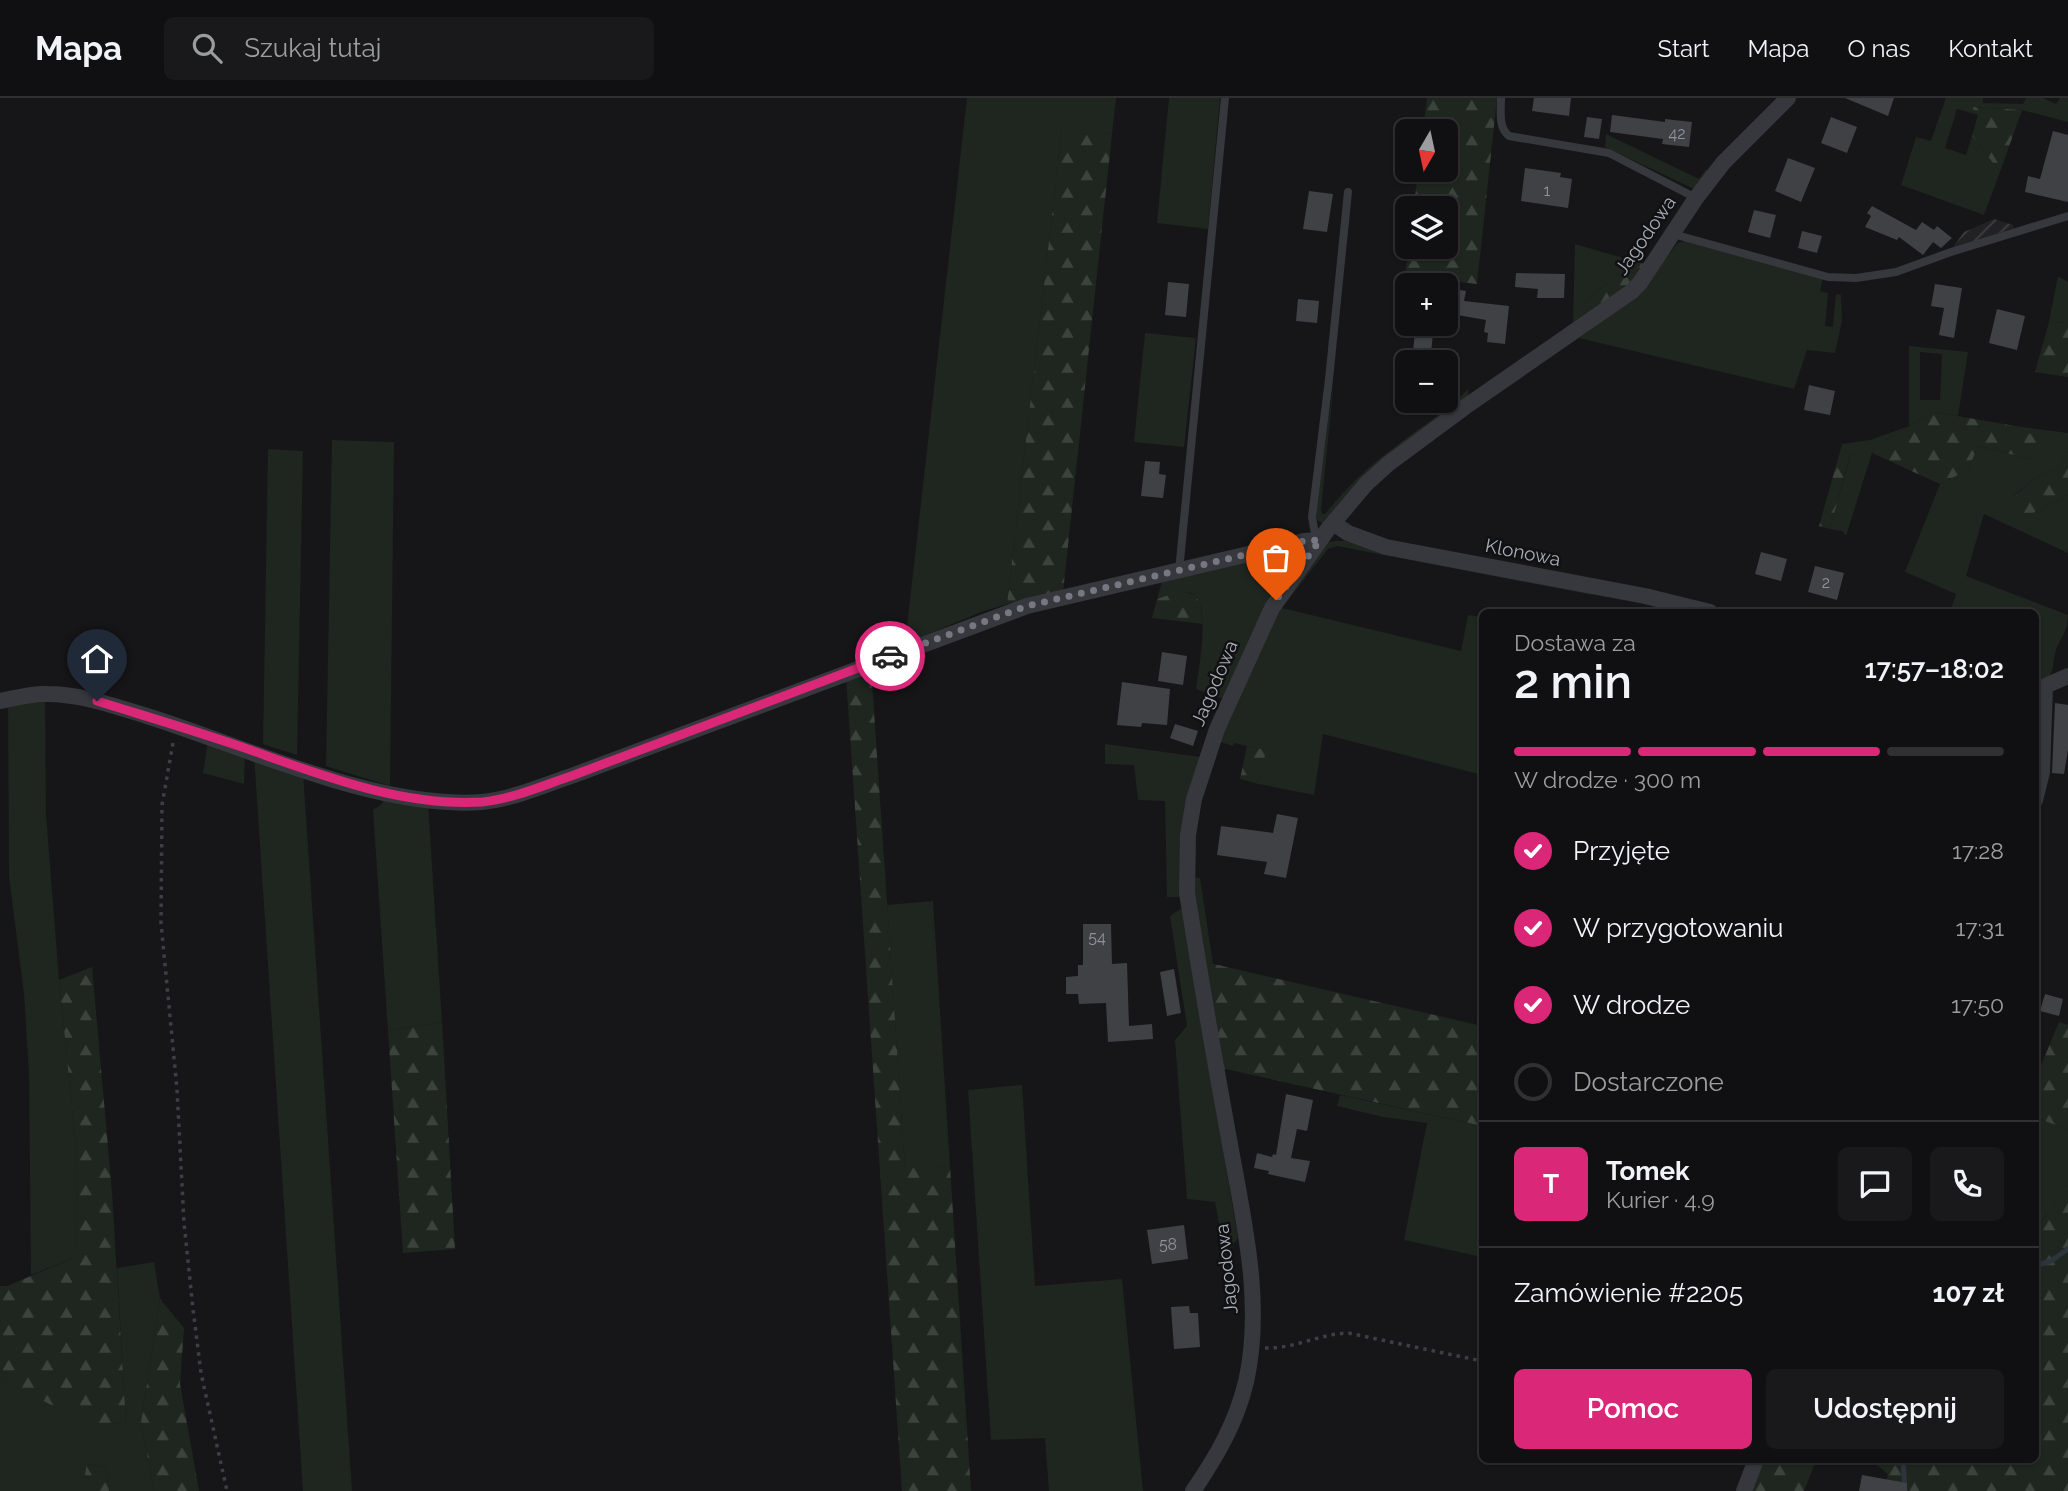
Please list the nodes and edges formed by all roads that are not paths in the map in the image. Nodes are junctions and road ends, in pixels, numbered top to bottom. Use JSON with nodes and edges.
{"nodes":[{"id":1,"x":1225,"y":98,"type":"edge"},
{"id":2,"x":1502,"y":98,"type":"edge"},
{"id":3,"x":1788,"y":98,"type":"edge"},
{"id":4,"x":1348,"y":192,"type":"dead end"},
{"id":5,"x":1696,"y":198,"type":"junction"},
{"id":6,"x":2068,"y":216,"type":"edge"},
{"id":7,"x":1673,"y":234,"type":"junction"},
{"id":8,"x":1333,"y":523,"type":"junction"},
{"id":9,"x":1318,"y":540,"type":"junction"},
{"id":10,"x":1179,"y":571,"type":"junction"},
{"id":11,"x":1698,"y":609,"type":"edge"},
{"id":12,"x":2068,"y":676,"type":"edge"},
{"id":13,"x":2040,"y":686,"type":"edge"},
{"id":14,"x":0,"y":701,"type":"edge"},
{"id":15,"x":2039,"y":784,"type":"edge"},
{"id":16,"x":1755,"y":1463,"type":"edge"},
{"id":17,"x":1193,"y":1491,"type":"edge"},
{"id":18,"x":1744,"y":1491,"type":"edge"}],
"edges":[{"from":1,"to":10,"type":"lane"},
{"from":2,"to":5,"type":"lane"},
{"from":3,"to":5,"type":"street","name":"Jagodowa"},
{"from":4,"to":9,"type":"lane"},
{"from":5,"to":7,"type":"street","name":"Jagodowa"},
{"from":6,"to":7,"type":"lane"},
{"from":7,"to":8,"type":"street","name":"Jagodowa"},
{"from":8,"to":9,"type":"street","name":"Jagodowa"},
{"from":8,"to":11,"type":"street","name":"Klonowa"},
{"from":9,"to":10,"type":"street"},
{"from":9,"to":17,"type":"street","name":"Jagodowa"},
{"from":10,"to":14,"type":"street"},
{"from":12,"to":13,"type":"street"},
{"from":13,"to":15,"type":"street"},
{"from":16,"to":18,"type":"street"}]}
